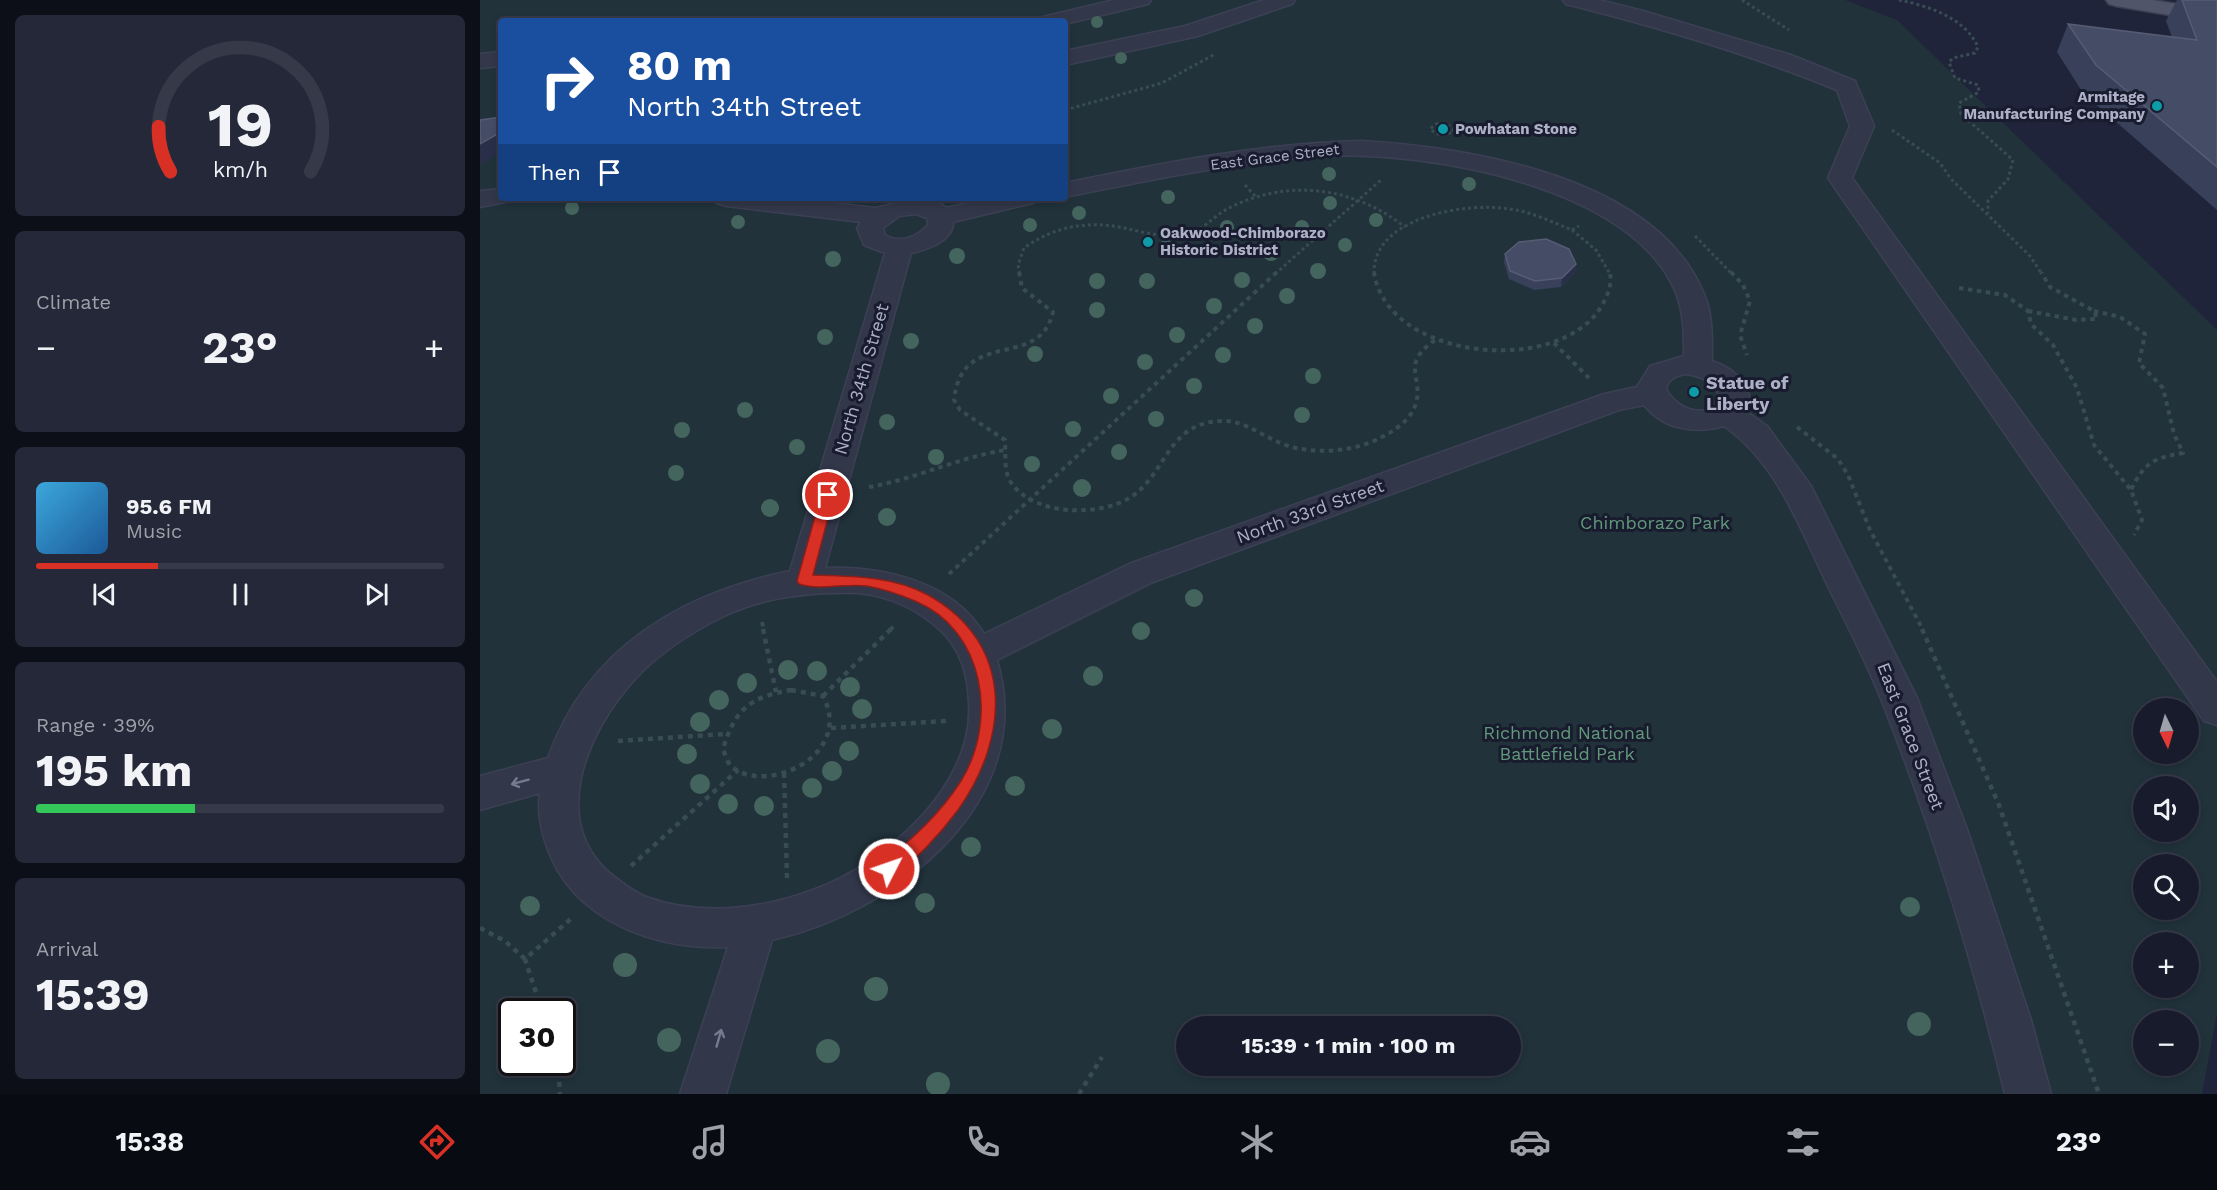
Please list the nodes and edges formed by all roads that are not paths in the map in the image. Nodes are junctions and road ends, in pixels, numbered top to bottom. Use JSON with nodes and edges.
{"nodes":[{"id":1,"x":1142,"y":0,"type":"edge"},
{"id":2,"x":1285,"y":0,"type":"edge"},
{"id":3,"x":1573,"y":0,"type":"edge"},
{"id":4,"x":2116,"y":0,"type":"edge"},
{"id":5,"x":2217,"y":17,"type":"edge"},
{"id":6,"x":1063,"y":18,"type":"edge"},
{"id":7,"x":1068,"y":57,"type":"edge"},
{"id":8,"x":498,"y":59,"type":"edge"},
{"id":9,"x":480,"y":62,"type":"edge"},
{"id":10,"x":1068,"y":189,"type":"edge"},
{"id":11,"x":498,"y":196,"type":"edge"},
{"id":12,"x":480,"y":199,"type":"edge"},
{"id":13,"x":752,"y":201,"type":"edge"},
{"id":14,"x":1011,"y":201,"type":"edge"},
{"id":15,"x":879,"y":216,"type":"junction"},
{"id":16,"x":941,"y":217,"type":"junction"},
{"id":17,"x":900,"y":247,"type":"junction"},
{"id":18,"x":1698,"y":367,"type":"junction"},
{"id":19,"x":1652,"y":394,"type":"junction"},
{"id":20,"x":1727,"y":412,"type":"junction"},
{"id":21,"x":804,"y":581,"type":"junction"},
{"id":22,"x":978,"y":653,"type":"junction"},
{"id":23,"x":2217,"y":710,"type":"edge"},
{"id":24,"x":561,"y":771,"type":"junction"},
{"id":25,"x":480,"y":794,"type":"edge"},
{"id":26,"x":756,"y":924,"type":"junction"},
{"id":27,"x":703,"y":1094,"type":"edge"},
{"id":28,"x":2028,"y":1094,"type":"edge"}],
"edges":[{"from":1,"to":6,"type":"street"},
{"from":2,"to":7,"type":"street"},
{"from":3,"to":23,"type":"street"},
{"from":4,"to":5,"type":"main road"},
{"from":8,"to":9,"type":"street"},
{"from":10,"to":18,"type":"street","name":"East Grace Street"},
{"from":11,"to":12,"type":"street"},
{"from":13,"to":15,"type":"street"},
{"from":14,"to":16,"type":"street"},
{"from":15,"to":16,"type":"street"},
{"from":15,"to":17,"type":"street"},
{"from":16,"to":17,"type":"street"},
{"from":17,"to":21,"type":"street","name":"North 34th Street"},
{"from":18,"to":19,"type":"street"},
{"from":18,"to":20,"type":"street"},
{"from":19,"to":20,"type":"street"},
{"from":19,"to":22,"type":"street","name":"North 33rd Street"},
{"from":20,"to":28,"type":"street","name":"East Grace Street"},
{"from":21,"to":22,"type":"street"},
{"from":21,"to":24,"type":"street"},
{"from":22,"to":26,"type":"street"},
{"from":24,"to":25,"type":"street","one_way":true},
{"from":24,"to":26,"type":"street"},
{"from":27,"to":26,"type":"street","one_way":true}]}
